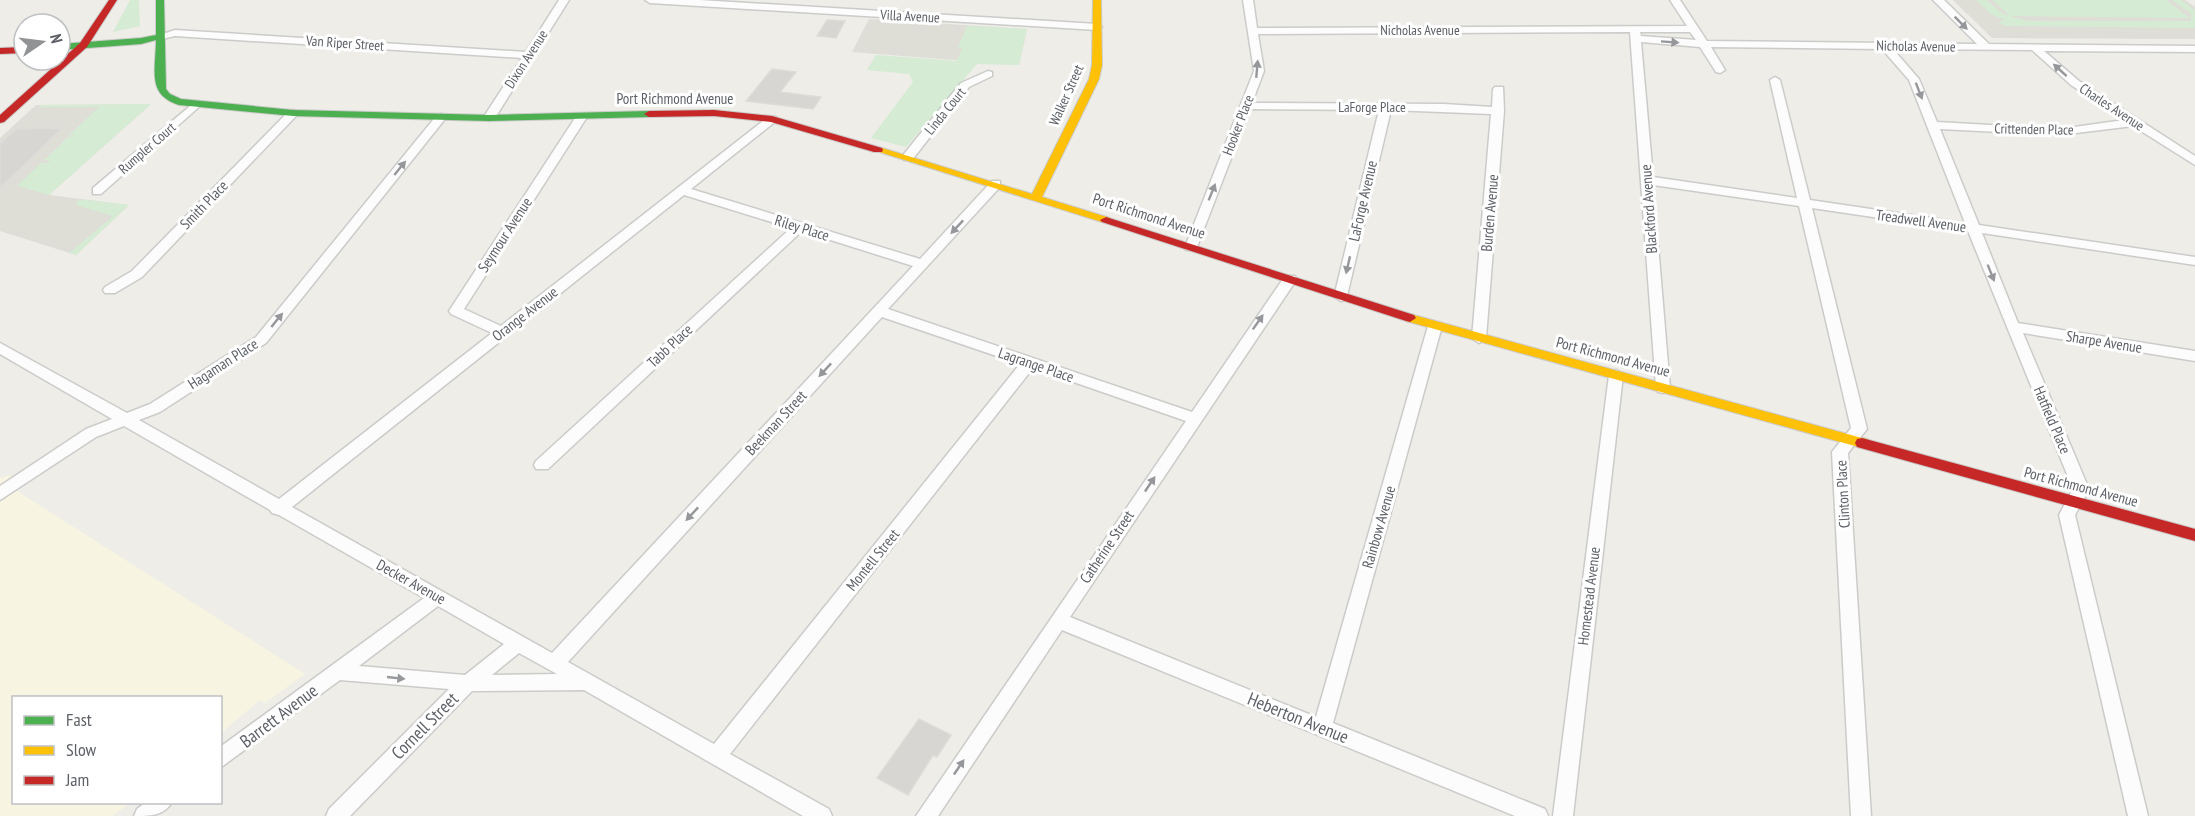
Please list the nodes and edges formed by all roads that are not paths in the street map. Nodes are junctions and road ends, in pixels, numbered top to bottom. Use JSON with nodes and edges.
{"nodes":[{"id":1,"x":113,"y":0,"type":"edge"},
{"id":2,"x":160,"y":0,"type":"edge"},
{"id":3,"x":564,"y":0,"type":"edge"},
{"id":4,"x":650,"y":0,"type":"edge"},
{"id":5,"x":1097,"y":0,"type":"edge"},
{"id":6,"x":1248,"y":0,"type":"edge"},
{"id":7,"x":1675,"y":0,"type":"edge"},
{"id":8,"x":1938,"y":0,"type":"edge"},
{"id":9,"x":1098,"y":27,"type":"junction"},
{"id":10,"x":1694,"y":29,"type":"junction"},
{"id":11,"x":1254,"y":31,"type":"junction"},
{"id":12,"x":1636,"y":34,"type":"junction"},
{"id":13,"x":162,"y":36,"type":"junction"},
{"id":14,"x":1702,"y":44,"type":"junction"},
{"id":15,"x":84,"y":45,"type":"junction"},
{"id":16,"x":1884,"y":45,"type":"junction"},
{"id":17,"x":72,"y":46,"type":"edge"},
{"id":18,"x":1985,"y":46,"type":"junction"},
{"id":19,"x":2034,"y":47,"type":"junction"},
{"id":20,"x":2195,"y":49,"type":"edge"},
{"id":21,"x":528,"y":55,"type":"junction"},
{"id":22,"x":1720,"y":70,"type":"dead end"},
{"id":23,"x":988,"y":74,"type":"dead end"},
{"id":24,"x":1775,"y":80,"type":"dead end"},
{"id":25,"x":1499,"y":89,"type":"dead end"},
{"id":26,"x":196,"y":104,"type":"junction"},
{"id":27,"x":1246,"y":106,"type":"junction"},
{"id":28,"x":1386,"y":106,"type":"junction"},
{"id":29,"x":1498,"y":111,"type":"junction"},
{"id":30,"x":292,"y":113,"type":"junction"},
{"id":31,"x":441,"y":117,"type":"junction"},
{"id":32,"x":580,"y":117,"type":"junction"},
{"id":33,"x":489,"y":118,"type":"junction"},
{"id":34,"x":1,"y":119,"type":"edge"},
{"id":35,"x":772,"y":119,"type":"junction"},
{"id":36,"x":2135,"y":123,"type":"junction"},
{"id":37,"x":1932,"y":125,"type":"junction"},
{"id":38,"x":908,"y":157,"type":"junction"},
{"id":39,"x":2195,"y":161,"type":"edge"},
{"id":40,"x":1647,"y":180,"type":"junction"},
{"id":41,"x":996,"y":184,"type":"junction"},
{"id":42,"x":682,"y":190,"type":"junction"},
{"id":43,"x":97,"y":191,"type":"dead end"},
{"id":44,"x":1036,"y":197,"type":"junction"},
{"id":45,"x":1805,"y":204,"type":"junction"},
{"id":46,"x":799,"y":227,"type":"junction"},
{"id":47,"x":1973,"y":228,"type":"junction"},
{"id":48,"x":1191,"y":247,"type":"junction"},
{"id":49,"x":2195,"y":261,"type":"edge"},
{"id":50,"x":922,"y":264,"type":"junction"},
{"id":51,"x":1290,"y":279,"type":"junction"},
{"id":52,"x":110,"y":290,"type":"dead end"},
{"id":53,"x":1341,"y":297,"type":"junction"},
{"id":54,"x":879,"y":311,"type":"junction"},
{"id":55,"x":1435,"y":326,"type":"junction"},
{"id":56,"x":2013,"y":327,"type":"junction"},
{"id":57,"x":502,"y":332,"type":"junction"},
{"id":58,"x":1479,"y":338,"type":"junction"},
{"id":59,"x":4,"y":355,"type":"edge"},
{"id":60,"x":2195,"y":356,"type":"edge"},
{"id":61,"x":1029,"y":363,"type":"junction"},
{"id":62,"x":1616,"y":375,"type":"junction"},
{"id":63,"x":1663,"y":388,"type":"junction"},
{"id":64,"x":1194,"y":418,"type":"junction"},
{"id":65,"x":124,"y":419,"type":"junction"},
{"id":66,"x":1850,"y":440,"type":"junction"},
{"id":67,"x":542,"y":465,"type":"dead end"},
{"id":68,"x":0,"y":494,"type":"edge"},
{"id":69,"x":2073,"y":502,"type":"junction"},
{"id":70,"x":278,"y":509,"type":"junction"},
{"id":71,"x":2195,"y":535,"type":"edge"},
{"id":72,"x":438,"y":597,"type":"junction"},
{"id":73,"x":1058,"y":620,"type":"junction"},
{"id":74,"x":519,"y":642,"type":"junction"},
{"id":75,"x":555,"y":663,"type":"junction"},
{"id":76,"x":338,"y":672,"type":"junction"},
{"id":77,"x":584,"y":682,"type":"junction"},
{"id":78,"x":468,"y":683,"type":"junction"},
{"id":79,"x":1322,"y":728,"type":"junction"},
{"id":80,"x":716,"y":757,"type":"junction"},
{"id":81,"x":222,"y":758,"type":"edge"},
{"id":82,"x":159,"y":804,"type":"edge"},
{"id":83,"x":144,"y":816,"type":"edge"},
{"id":84,"x":336,"y":816,"type":"edge"},
{"id":85,"x":822,"y":816,"type":"edge"},
{"id":86,"x":926,"y":816,"type":"edge"},
{"id":87,"x":1538,"y":816,"type":"edge"},
{"id":88,"x":1563,"y":816,"type":"edge"},
{"id":89,"x":1861,"y":816,"type":"edge"},
{"id":90,"x":2138,"y":816,"type":"edge"}],
"edges":[{"from":1,"to":15,"type":"street"},
{"from":2,"to":13,"type":"street","name":"Port Richmond Avenue"},
{"from":3,"to":21,"type":"street","name":"Dixon Avenue"},
{"from":4,"to":9,"type":"street","name":"Villa Avenue"},
{"from":5,"to":9,"type":"street","name":"Walker Street"},
{"from":6,"to":11,"type":"street","name":"Hooker Place"},
{"from":7,"to":10,"type":"street"},
{"from":8,"to":18,"type":"street","one_way":true},
{"from":9,"to":44,"type":"street","name":"Walker Street"},
{"from":10,"to":12,"type":"street","name":"Nicholas Avenue"},
{"from":10,"to":14,"type":"street"},
{"from":11,"to":12,"type":"street","name":"Nicholas Avenue"},
{"from":27,"to":11,"type":"street","name":"Hooker Place","one_way":true},
{"from":12,"to":14,"type":"street","name":"Nicholas Avenue","one_way":true},
{"from":12,"to":40,"type":"street","name":"Blackford Avenue"},
{"from":13,"to":15,"type":"street"},
{"from":13,"to":21,"type":"street","name":"Van Riper Street"},
{"from":13,"to":26,"type":"street","name":"Port Richmond Avenue"},
{"from":14,"to":16,"type":"street","name":"Nicholas Avenue"},
{"from":14,"to":22,"type":"street"},
{"from":15,"to":17,"type":"street"},
{"from":15,"to":34,"type":"street"},
{"from":16,"to":18,"type":"street","name":"Nicholas Avenue"},
{"from":16,"to":37,"type":"street","name":"Hatfield Place","one_way":true},
{"from":18,"to":19,"type":"street","name":"Nicholas Avenue"},
{"from":19,"to":20,"type":"street","name":"Nicholas Avenue"},
{"from":36,"to":19,"type":"street","name":"Charles Avenue","one_way":true},
{"from":21,"to":33,"type":"street","name":"Dixon Avenue"},
{"from":23,"to":38,"type":"street","name":"Linda Court"},
{"from":24,"to":45,"type":"street","name":"Clinton Place"},
{"from":25,"to":29,"type":"street","name":"Burden Avenue"},
{"from":26,"to":30,"type":"street","name":"Port Richmond Avenue"},
{"from":26,"to":43,"type":"street","name":"Rumpler Court"},
{"from":27,"to":28,"type":"street","name":"LaForge Place"},
{"from":48,"to":27,"type":"street","name":"Hooker Place","one_way":true},
{"from":28,"to":29,"type":"street","name":"LaForge Place"},
{"from":28,"to":53,"type":"street","name":"LaForge Avenue","one_way":true},
{"from":29,"to":58,"type":"street","name":"Burden Avenue"},
{"from":30,"to":31,"type":"street","name":"Port Richmond Avenue"},
{"from":30,"to":52,"type":"street","name":"Smith Place"},
{"from":31,"to":33,"type":"street","name":"Port Richmond Avenue"},
{"from":65,"to":31,"type":"street","name":"Hagaman Place","one_way":true},
{"from":32,"to":33,"type":"street","name":"Port Richmond Avenue"},
{"from":32,"to":35,"type":"street","name":"Port Richmond Avenue"},
{"from":32,"to":57,"type":"street","name":"Seymour Avenue"},
{"from":35,"to":38,"type":"street","name":"Port Richmond Avenue"},
{"from":35,"to":42,"type":"street","name":"Orange Avenue"},
{"from":36,"to":37,"type":"street","name":"Crittenden Place"},
{"from":36,"to":39,"type":"street","name":"Charles Avenue"},
{"from":37,"to":47,"type":"street","name":"Hatfield Place"},
{"from":38,"to":41,"type":"street","name":"Port Richmond Avenue"},
{"from":40,"to":45,"type":"street","name":"Treadwell Avenue"},
{"from":40,"to":63,"type":"street","name":"Blackford Avenue"},
{"from":41,"to":44,"type":"street","name":"Port Richmond Avenue"},
{"from":41,"to":50,"type":"street","name":"Beekman Street","one_way":true},
{"from":42,"to":46,"type":"street","name":"Riley Place"},
{"from":42,"to":57,"type":"street","name":"Orange Avenue"},
{"from":44,"to":48,"type":"street","name":"Port Richmond Avenue"},
{"from":45,"to":47,"type":"street","name":"Treadwell Avenue"},
{"from":45,"to":66,"type":"street","name":"Clinton Place"},
{"from":46,"to":50,"type":"street","name":"Riley Place"},
{"from":46,"to":67,"type":"street","name":"Tabb Place"},
{"from":47,"to":49,"type":"street","name":"Treadwell Avenue"},
{"from":47,"to":56,"type":"street","name":"Hatfield Place","one_way":true},
{"from":48,"to":51,"type":"street","name":"Port Richmond Avenue"},
{"from":50,"to":54,"type":"street","name":"Beekman Street"},
{"from":51,"to":53,"type":"street","name":"Port Richmond Avenue"},
{"from":64,"to":51,"type":"street","name":"Catherine Street","one_way":true},
{"from":53,"to":55,"type":"street","name":"Port Richmond Avenue"},
{"from":54,"to":61,"type":"street","name":"Lagrange Place"},
{"from":54,"to":75,"type":"street","name":"Beekman Street","one_way":true},
{"from":55,"to":58,"type":"street","name":"Port Richmond Avenue"},
{"from":55,"to":79,"type":"street","name":"Rainbow Avenue"},
{"from":56,"to":60,"type":"street","name":"Sharpe Avenue"},
{"from":56,"to":69,"type":"street","name":"Hatfield Place"},
{"from":57,"to":70,"type":"street","name":"Orange Avenue"},
{"from":58,"to":62,"type":"street","name":"Port Richmond Avenue"},
{"from":59,"to":65,"type":"street","name":"Decker Avenue"},
{"from":61,"to":64,"type":"street","name":"Lagrange Place"},
{"from":61,"to":80,"type":"street","name":"Montell Street"},
{"from":62,"to":63,"type":"street","name":"Port Richmond Avenue"},
{"from":62,"to":88,"type":"street","name":"Homestead Avenue"},
{"from":63,"to":66,"type":"street","name":"Port Richmond Avenue"},
{"from":73,"to":64,"type":"street","name":"Catherine Street","one_way":true},
{"from":65,"to":68,"type":"street","name":"Hagaman Place"},
{"from":65,"to":70,"type":"street","name":"Decker Avenue"},
{"from":66,"to":69,"type":"street","name":"Port Richmond Avenue"},
{"from":66,"to":89,"type":"street","name":"Clinton Place"},
{"from":69,"to":71,"type":"street","name":"Port Richmond Avenue"},
{"from":69,"to":90,"type":"street","name":"Hatfield Place"},
{"from":70,"to":72,"type":"street","name":"Decker Avenue"},
{"from":72,"to":74,"type":"street","name":"Decker Avenue"},
{"from":72,"to":76,"type":"street","name":"Barrett Avenue"},
{"from":73,"to":79,"type":"street","name":"Heberton Avenue"},
{"from":86,"to":73,"type":"street","name":"Catherine Street","one_way":true},
{"from":74,"to":75,"type":"street","name":"Decker Avenue"},
{"from":74,"to":78,"type":"street","name":"Cornell Street"},
{"from":75,"to":77,"type":"street","name":"Decker Avenue"},
{"from":76,"to":78,"type":"street","one_way":true},
{"from":76,"to":81,"type":"street","name":"Barrett Avenue"},
{"from":77,"to":78,"type":"street"},
{"from":77,"to":80,"type":"street","name":"Decker Avenue"},
{"from":78,"to":84,"type":"street","name":"Cornell Street"},
{"from":79,"to":87,"type":"street","name":"Heberton Avenue"},
{"from":80,"to":85,"type":"street","name":"Decker Avenue"},
{"from":82,"to":83,"type":"street"}]}
